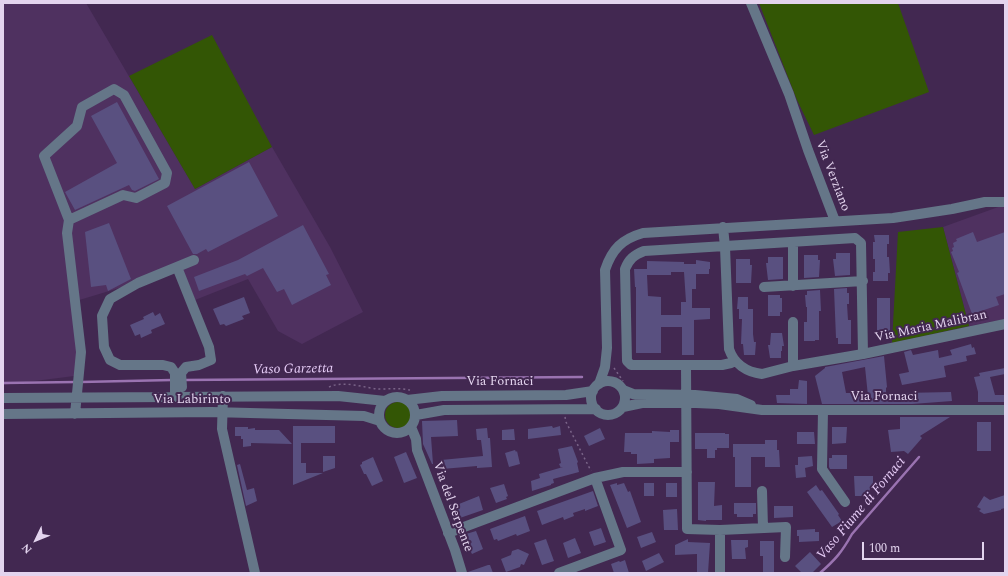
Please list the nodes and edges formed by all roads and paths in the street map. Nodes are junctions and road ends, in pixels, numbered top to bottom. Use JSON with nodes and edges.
{"nodes":[{"id":1,"x":751,"y":3,"type":"edge"},
{"id":2,"x":1005,"y":202,"type":"edge"},
{"id":3,"x":69,"y":220,"type":"junction"},
{"id":4,"x":835,"y":221,"type":"junction"},
{"id":5,"x":723,"y":227,"type":"junction"},
{"id":6,"x":793,"y":242,"type":"junction"},
{"id":7,"x":725,"y":247,"type":"junction"},
{"id":8,"x":194,"y":260,"type":"dead end"},
{"id":9,"x":177,"y":267,"type":"junction"},
{"id":10,"x":862,"y":281,"type":"junction"},
{"id":11,"x":793,"y":286,"type":"junction"},
{"id":12,"x":764,"y":287,"type":"dead end"},
{"id":13,"x":625,"y":293,"type":"junction"},
{"id":14,"x":606,"y":294,"type":"junction"},
{"id":15,"x":793,"y":322,"type":"dead end"},
{"id":16,"x":1005,"y":324,"type":"edge"},
{"id":17,"x":606,"y":348,"type":"junction"},
{"id":18,"x":863,"y":354,"type":"junction"},
{"id":19,"x":735,"y":361,"type":"junction"},
{"id":20,"x":686,"y":365,"type":"junction"},
{"id":21,"x":794,"y":366,"type":"junction"},
{"id":22,"x":178,"y":380,"type":"junction"},
{"id":23,"x":612,"y":382,"type":"junction"},
{"id":24,"x":596,"y":388,"type":"junction"},
{"id":25,"x":623,"y":390,"type":"junction"},
{"id":26,"x":179,"y":396,"type":"junction"},
{"id":27,"x":223,"y":396,"type":"junction"},
{"id":28,"x":76,"y":397,"type":"junction"},
{"id":29,"x":3,"y":398,"type":"edge"},
{"id":30,"x":686,"y":399,"type":"junction"},
{"id":31,"x":407,"y":400,"type":"junction"},
{"id":32,"x":385,"y":401,"type":"junction"},
{"id":33,"x":623,"y":407,"type":"junction"},
{"id":34,"x":564,"y":409,"type":"junction"},
{"id":35,"x":596,"y":409,"type":"junction"},
{"id":36,"x":823,"y":410,"type":"junction"},
{"id":37,"x":1005,"y":410,"type":"edge"},
{"id":38,"x":223,"y":413,"type":"junction"},
{"id":39,"x":3,"y":414,"type":"edge"},
{"id":40,"x":74,"y":414,"type":"junction"},
{"id":41,"x":416,"y":415,"type":"junction"},
{"id":42,"x":380,"y":421,"type":"junction"},
{"id":43,"x":411,"y":427,"type":"junction"},
{"id":44,"x":401,"y":433,"type":"junction"},
{"id":45,"x":417,"y":450,"type":"junction"},
{"id":46,"x":687,"y":472,"type":"junction"},
{"id":47,"x":595,"y":478,"type":"junction"},
{"id":48,"x":762,"y":491,"type":"dead end"},
{"id":49,"x":845,"y":502,"type":"dead end"},
{"id":50,"x":764,"y":528,"type":"junction"},
{"id":51,"x":720,"y":530,"type":"junction"},
{"id":52,"x":448,"y":533,"type":"junction"},
{"id":53,"x":785,"y":557,"type":"dead end"},
{"id":54,"x":255,"y":573,"type":"edge"},
{"id":55,"x":462,"y":573,"type":"edge"},
{"id":56,"x":558,"y":573,"type":"edge"},
{"id":57,"x":720,"y":573,"type":"edge"}],
"edges":[{"from":1,"to":4,"type":"street","name":"Via Verziano"},
{"from":2,"to":4,"type":"street","name":"Via Verziano"},
{"from":3,"to":3,"type":"street"},
{"from":3,"to":28,"type":"street"},
{"from":4,"to":5,"type":"street"},
{"from":5,"to":7,"type":"street"},
{"from":5,"to":14,"type":"street"},
{"from":6,"to":7,"type":"street"},
{"from":6,"to":10,"type":"street","name":"Via Maria Malibran"},
{"from":6,"to":11,"type":"street"},
{"from":7,"to":13,"type":"street"},
{"from":7,"to":19,"type":"street"},
{"from":8,"to":9,"type":"street","name":"Via Labirinto"},
{"from":9,"to":22,"type":"street","name":"Via Labirinto"},
{"from":9,"to":22,"type":"street","name":"Via Labirinto"},
{"from":10,"to":11,"type":"street"},
{"from":10,"to":18,"type":"street","name":"Via Maria Malibran"},
{"from":11,"to":12,"type":"street"},
{"from":13,"to":14,"type":"street"},
{"from":13,"to":20,"type":"street"},
{"from":14,"to":17,"type":"street"},
{"from":15,"to":21,"type":"street"},
{"from":16,"to":18,"type":"street","name":"Via Maria Malibran"},
{"from":17,"to":23,"type":"street"},
{"from":17,"to":24,"type":"street"},
{"from":18,"to":21,"type":"street","name":"Via Maria Malibran"},
{"from":19,"to":20,"type":"street"},
{"from":19,"to":21,"type":"street","name":"Via Maria Malibran"},
{"from":20,"to":30,"type":"street"},
{"from":22,"to":26,"type":"street","name":"Via Labirinto"},
{"from":23,"to":24,"type":"street","name":"Via Fornaci"},
{"from":23,"to":25,"type":"street","name":"Via Fornaci"},
{"from":24,"to":31,"type":"street","name":"Via Fornaci"},
{"from":24,"to":35,"type":"street"},
{"from":25,"to":30,"type":"street","name":"Via Fornaci"},
{"from":25,"to":33,"type":"street"},
{"from":26,"to":27,"type":"street","name":"Via Labirinto"},
{"from":26,"to":28,"type":"street","name":"Via Labirinto"},
{"from":27,"to":32,"type":"street","name":"Via Labirinto"},
{"from":27,"to":38,"type":"street"},
{"from":28,"to":29,"type":"street","name":"Via Labirinto"},
{"from":28,"to":40,"type":"street"},
{"from":30,"to":33,"type":"street","name":"Via Fornaci"},
{"from":30,"to":36,"type":"street","name":"Via Fornaci"},
{"from":30,"to":46,"type":"street"},
{"from":31,"to":32,"type":"street","name":"Via Fornaci"},
{"from":31,"to":41,"type":"street"},
{"from":32,"to":42,"type":"street"},
{"from":33,"to":35,"type":"street","name":"Via Fornaci"},
{"from":34,"to":35,"type":"street","name":"Via Fornaci"},
{"from":34,"to":41,"type":"street","name":"Via Fornaci"},
{"from":34,"to":47,"type":"path"},
{"from":36,"to":37,"type":"street","name":"Via Fornaci"},
{"from":36,"to":49,"type":"street"},
{"from":38,"to":40,"type":"street","name":"Via Labirinto"},
{"from":38,"to":42,"type":"street","name":"Via Labirinto"},
{"from":38,"to":54,"type":"street"},
{"from":39,"to":40,"type":"street","name":"Via Labirinto"},
{"from":41,"to":43,"type":"street"},
{"from":42,"to":44,"type":"street"},
{"from":43,"to":44,"type":"street"},
{"from":43,"to":45,"type":"street","name":"Via del Serpente"},
{"from":44,"to":45,"type":"street","name":"Via del Serpente"},
{"from":45,"to":52,"type":"street","name":"Via del Serpente"},
{"from":46,"to":47,"type":"street"},
{"from":46,"to":51,"type":"street"},
{"from":47,"to":52,"type":"street"},
{"from":47,"to":56,"type":"street"},
{"from":48,"to":50,"type":"street"},
{"from":50,"to":51,"type":"street"},
{"from":50,"to":53,"type":"street"},
{"from":51,"to":57,"type":"street"},
{"from":52,"to":55,"type":"street","name":"Via del Serpente"}]}
